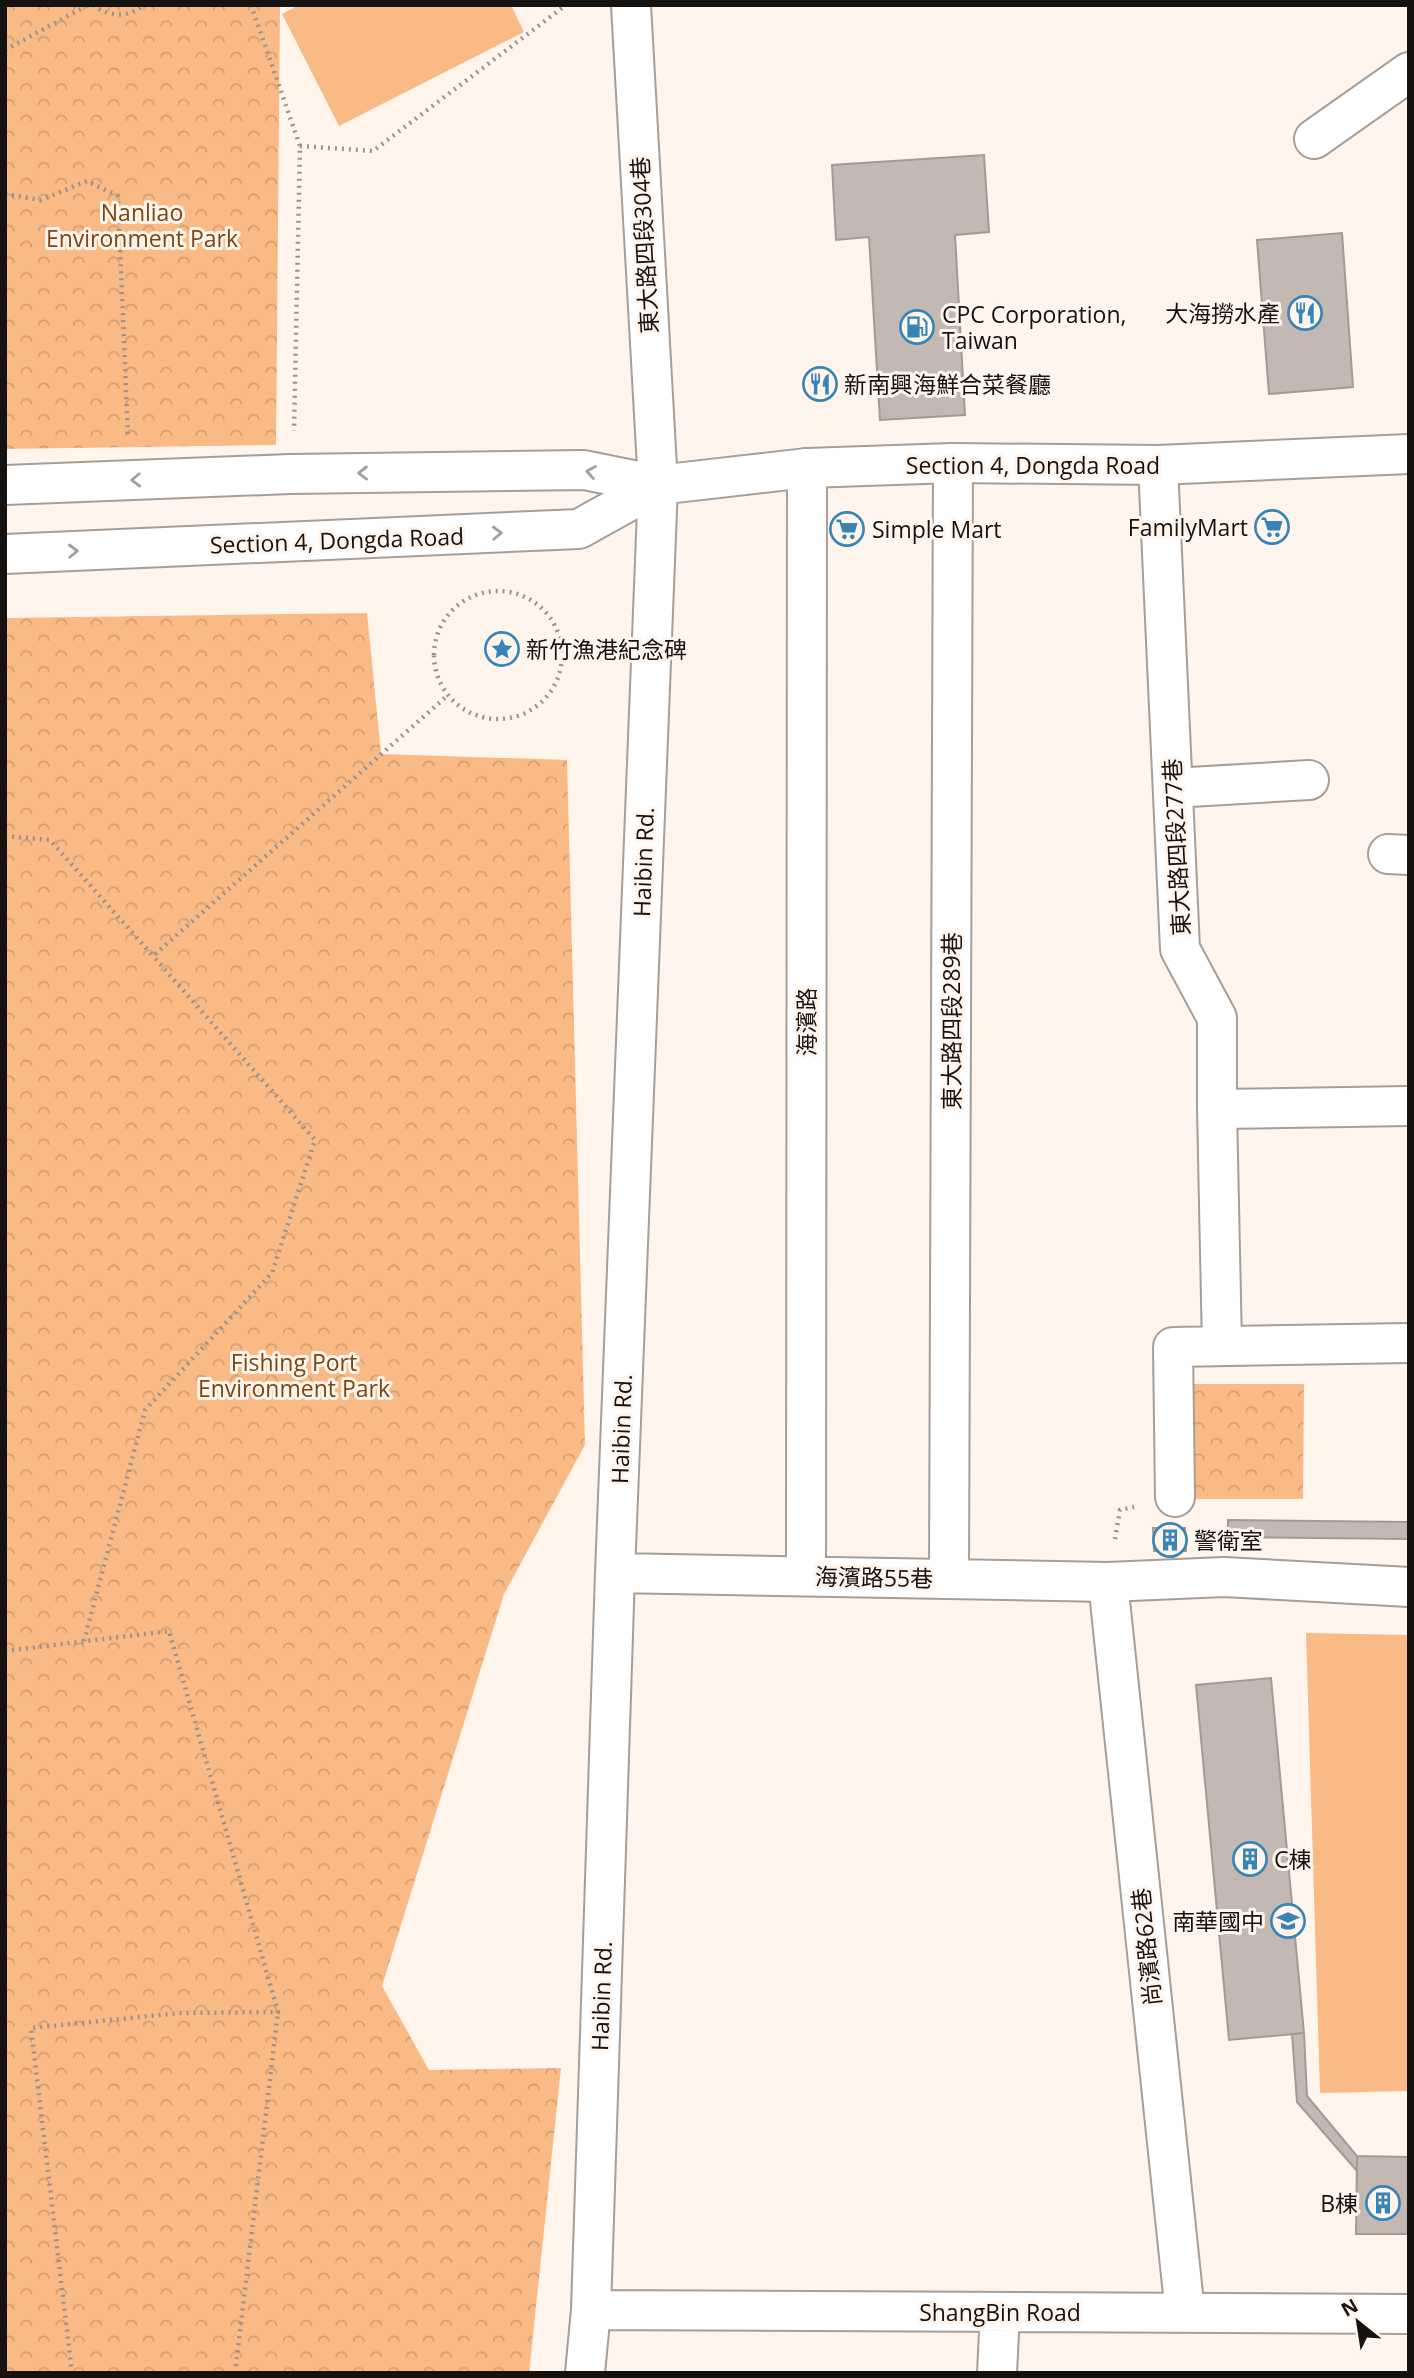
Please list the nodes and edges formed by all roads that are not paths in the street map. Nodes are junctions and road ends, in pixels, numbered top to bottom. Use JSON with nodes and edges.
{"nodes":[{"id":1,"x":631,"y":5,"type":"edge"},
{"id":2,"x":1409,"y":72,"type":"edge"},
{"id":3,"x":1314,"y":139,"type":"dead end"},
{"id":4,"x":1409,"y":454,"type":"edge"},
{"id":5,"x":953,"y":463,"type":"junction"},
{"id":6,"x":1158,"y":465,"type":"junction"},
{"id":7,"x":807,"y":468,"type":"junction"},
{"id":8,"x":5,"y":485,"type":"edge"},
{"id":9,"x":657,"y":485,"type":"junction"},
{"id":10,"x":5,"y":554,"type":"edge"},
{"id":11,"x":1309,"y":780,"type":"dead end"},
{"id":12,"x":1173,"y":788,"type":"junction"},
{"id":13,"x":1409,"y":1106,"type":"edge"},
{"id":14,"x":1217,"y":1109,"type":"junction"},
{"id":15,"x":1409,"y":1343,"type":"edge"},
{"id":16,"x":1222,"y":1346,"type":"junction"},
{"id":17,"x":1175,"y":1497,"type":"road end"},
{"id":18,"x":615,"y":1573,"type":"junction"},
{"id":19,"x":806,"y":1576,"type":"junction"},
{"id":20,"x":949,"y":1578,"type":"junction"},
{"id":21,"x":1121,"y":1581,"type":"junction"},
{"id":22,"x":1409,"y":1587,"type":"edge"},
{"id":23,"x":591,"y":2310,"type":"junction"},
{"id":24,"x":1000,"y":2312,"type":"junction"},
{"id":25,"x":1185,"y":2313,"type":"junction"},
{"id":26,"x":1409,"y":2314,"type":"edge"},
{"id":27,"x":585,"y":2373,"type":"edge"},
{"id":28,"x":997,"y":2373,"type":"edge"}],
"edges":[{"from":1,"to":9,"type":"street","name":"東大路四段304巷"},
{"from":2,"to":3,"type":"street"},
{"from":4,"to":6,"type":"street","name":"Section 4, Dongda Road"},
{"from":5,"to":6,"type":"street","name":"Section 4, Dongda Road"},
{"from":5,"to":7,"type":"street","name":"Section 4, Dongda Road"},
{"from":5,"to":20,"type":"street","name":"東大路四段289巷"},
{"from":6,"to":12,"type":"street","name":"東大路四段277巷"},
{"from":7,"to":9,"type":"street","name":"Section 4, Dongda Road"},
{"from":7,"to":19,"type":"street","name":"海濱路"},
{"from":9,"to":8,"type":"street","name":"Section 4, Dongda Road","one_way":true},
{"from":10,"to":9,"type":"street","name":"Section 4, Dongda Road","one_way":true},
{"from":9,"to":18,"type":"street","name":"Haibin Rd."},
{"from":11,"to":12,"type":"street"},
{"from":12,"to":14,"type":"street","name":"東大路四段277巷"},
{"from":13,"to":14,"type":"street"},
{"from":14,"to":16,"type":"street","name":"東大路四段277巷"},
{"from":15,"to":16,"type":"street"},
{"from":16,"to":17,"type":"street"},
{"from":18,"to":19,"type":"street","name":"海濱路55巷"},
{"from":18,"to":23,"type":"street","name":"Haibin Rd."},
{"from":19,"to":20,"type":"street","name":"海濱路55巷"},
{"from":20,"to":21,"type":"street","name":"海濱路55巷"},
{"from":21,"to":22,"type":"street","name":"海濱路55巷"},
{"from":21,"to":25,"type":"street","name":"尚濱路62巷"},
{"from":23,"to":24,"type":"street","name":"ShangBin Road"},
{"from":23,"to":27,"type":"street","name":"Haibin Rd."},
{"from":24,"to":25,"type":"street","name":"ShangBin Road"},
{"from":24,"to":28,"type":"street"},
{"from":25,"to":26,"type":"street","name":"ShangBin Road"}]}
